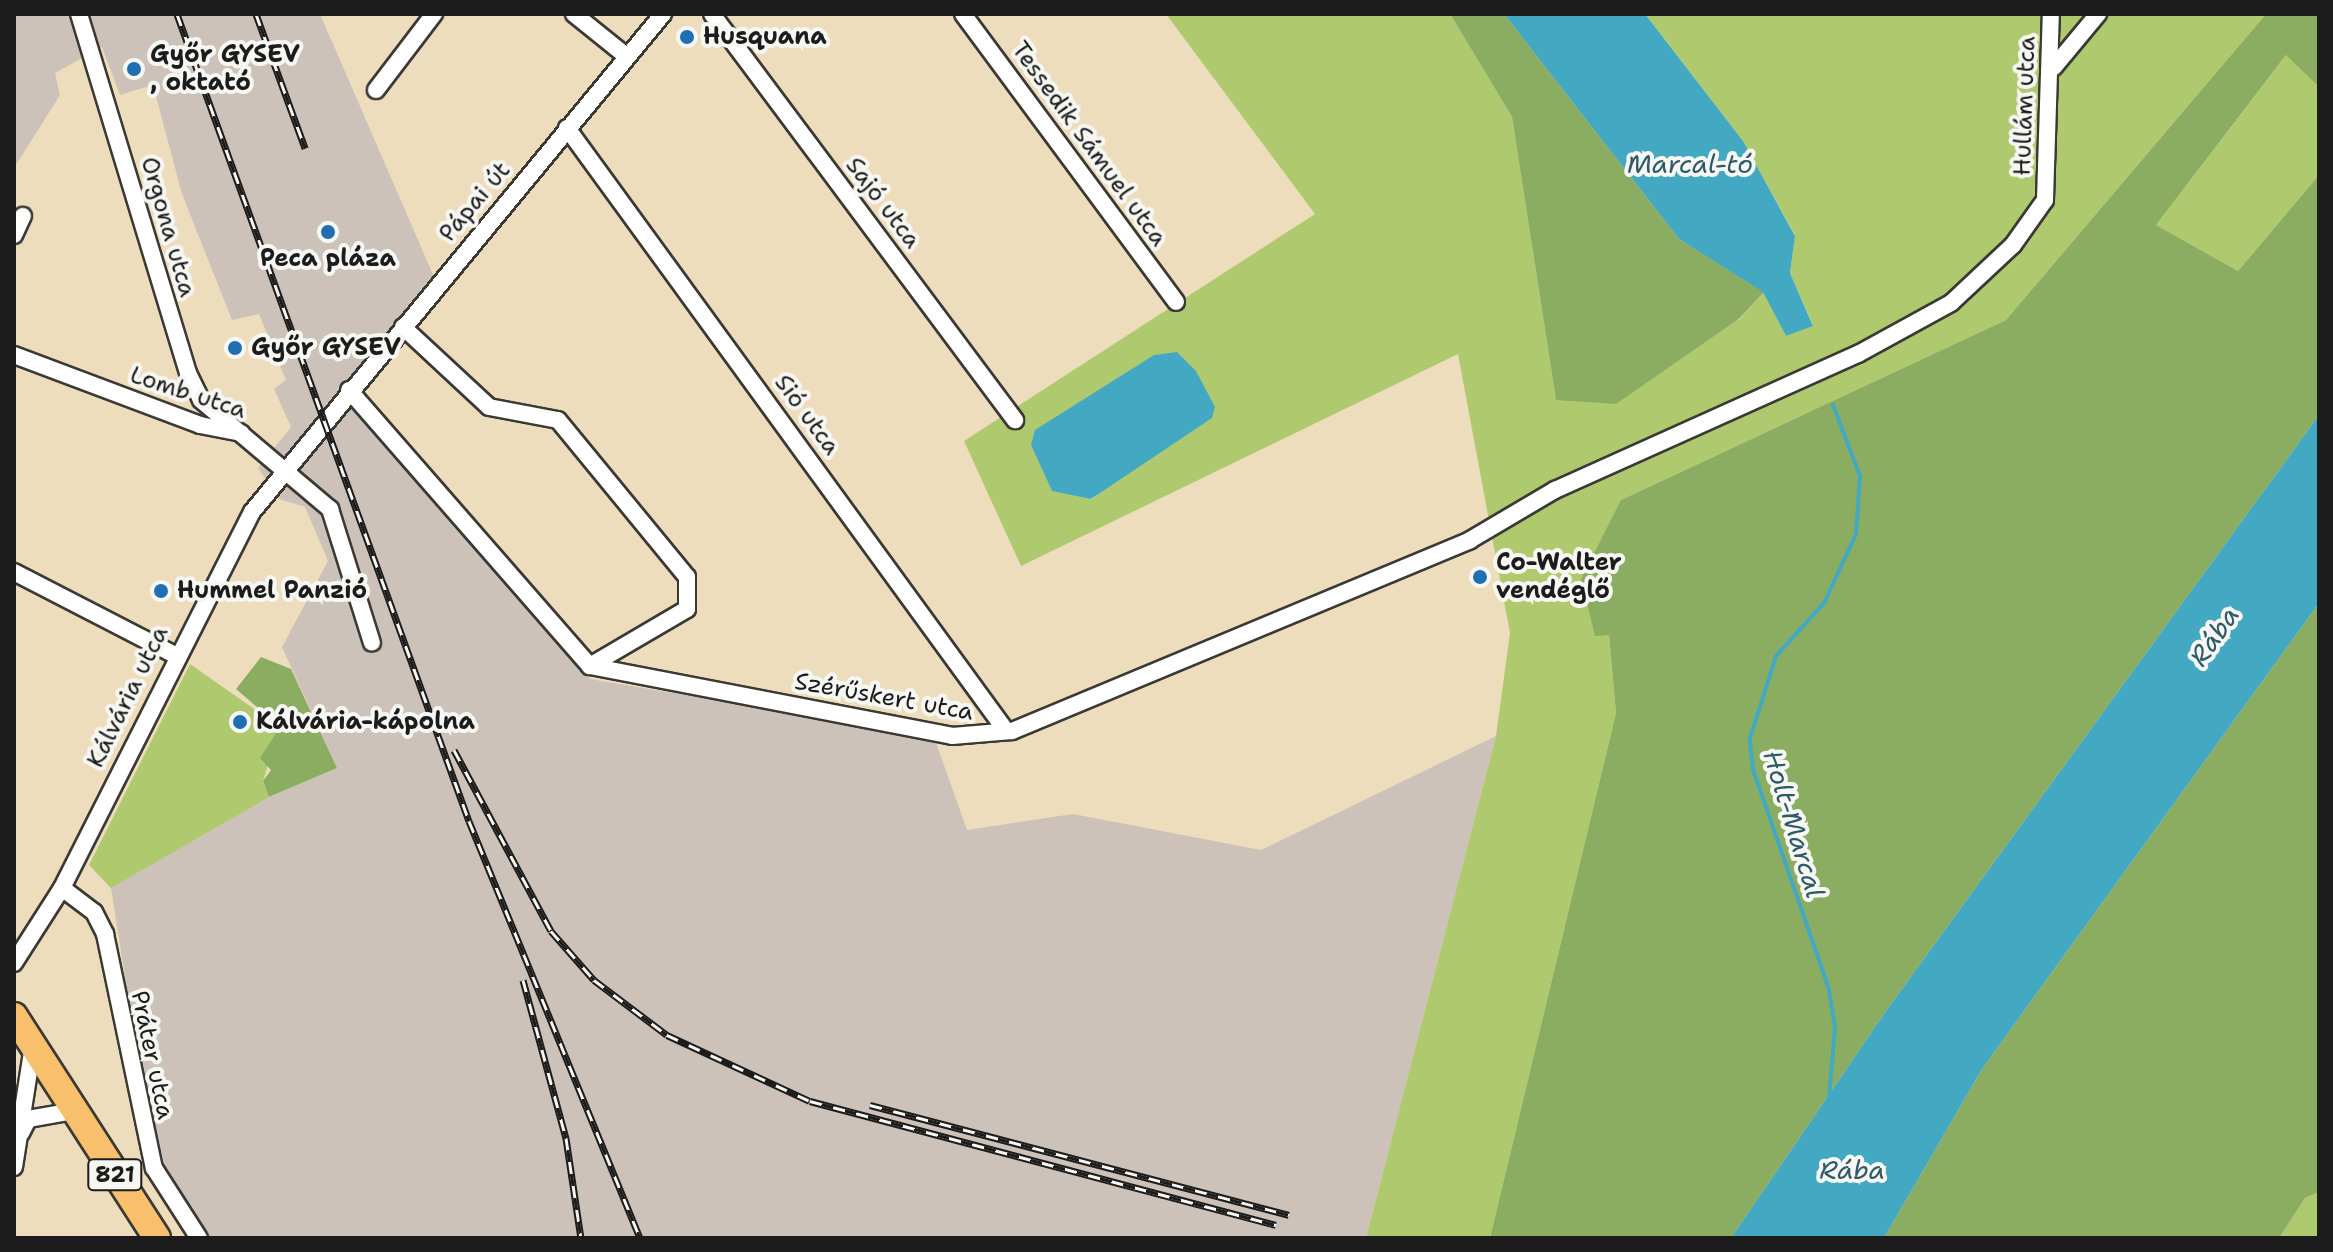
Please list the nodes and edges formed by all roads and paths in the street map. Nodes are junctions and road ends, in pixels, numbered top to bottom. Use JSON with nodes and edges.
{"nodes":[{"id":1,"x":79,"y":14,"type":"edge"},
{"id":2,"x":434,"y":14,"type":"edge"},
{"id":3,"x":574,"y":14,"type":"edge"},
{"id":4,"x":663,"y":14,"type":"edge"},
{"id":5,"x":712,"y":14,"type":"edge"},
{"id":6,"x":963,"y":14,"type":"edge"},
{"id":7,"x":2051,"y":14,"type":"edge"},
{"id":8,"x":2098,"y":14,"type":"edge"},
{"id":9,"x":626,"y":56,"type":"junction"},
{"id":10,"x":2054,"y":67,"type":"junction"},
{"id":11,"x":376,"y":90,"type":"dead end"},
{"id":12,"x":567,"y":128,"type":"junction"},
{"id":13,"x":2045,"y":200,"type":"joint"},
{"id":14,"x":23,"y":216,"type":"dead end"},
{"id":15,"x":14,"y":235,"type":"edge"},
{"id":16,"x":1176,"y":302,"type":"dead end"},
{"id":17,"x":403,"y":327,"type":"junction"},
{"id":18,"x":14,"y":355,"type":"edge"},
{"id":19,"x":349,"y":390,"type":"junction"},
{"id":20,"x":323,"y":419,"type":"joint"},
{"id":21,"x":1015,"y":420,"type":"dead end"},
{"id":22,"x":243,"y":434,"type":"junction"},
{"id":23,"x":284,"y":468,"type":"junction"},
{"id":24,"x":14,"y":572,"type":"edge"},
{"id":25,"x":372,"y":643,"type":"dead end"},
{"id":26,"x":175,"y":655,"type":"junction"},
{"id":27,"x":590,"y":666,"type":"junction"},
{"id":28,"x":1006,"y":731,"type":"junction"},
{"id":29,"x":62,"y":888,"type":"junction"},
{"id":30,"x":14,"y":963,"type":"edge"},
{"id":31,"x":14,"y":1016,"type":"edge"},
{"id":32,"x":33,"y":1044,"type":"junction"},
{"id":33,"x":74,"y":1111,"type":"junction"},
{"id":34,"x":16,"y":1142,"type":"junction"},
{"id":35,"x":14,"y":1167,"type":"edge"},
{"id":36,"x":157,"y":1238,"type":"edge"},
{"id":37,"x":199,"y":1238,"type":"edge"}],
"edges":[{"from":1,"to":22,"type":"street","name":"Orgona utca"},
{"from":2,"to":11,"type":"street"},
{"from":3,"to":9,"type":"street"},
{"from":4,"to":9,"type":"street","name":"Pápai út"},
{"from":5,"to":21,"type":"street","name":"Sajó utca"},
{"from":6,"to":16,"type":"street","name":"Tessedik Sámuel utca"},
{"from":7,"to":10,"type":"street","name":"Hullám utca"},
{"from":8,"to":10,"type":"street"},
{"from":9,"to":12,"type":"street","name":"Pápai út"},
{"from":10,"to":13,"type":"street","name":"Hullám utca"},
{"from":12,"to":17,"type":"street","name":"Pápai út"},
{"from":12,"to":28,"type":"street","name":"Sió utca"},
{"from":13,"to":28,"type":"street","name":"Szérűskert utca"},
{"from":14,"to":15,"type":"street"},
{"from":17,"to":19,"type":"street","name":"Pápai út"},
{"from":17,"to":27,"type":"street"},
{"from":18,"to":22,"type":"street","name":"Lomb utca"},
{"from":19,"to":20,"type":"street","name":"Pápai út"},
{"from":19,"to":27,"type":"street"},
{"from":20,"to":23,"type":"street","name":"Kálvária utca"},
{"from":22,"to":23,"type":"street","name":"Lomb utca"},
{"from":23,"to":25,"type":"street","name":"Lomb utca"},
{"from":23,"to":26,"type":"street","name":"Kálvária utca"},
{"from":24,"to":26,"type":"street"},
{"from":26,"to":29,"type":"street","name":"Kálvária utca"},
{"from":27,"to":28,"type":"street","name":"Szérűskert utca"},
{"from":29,"to":30,"type":"street","name":"Kálvária utca"},
{"from":29,"to":37,"type":"street","name":"Práter utca"},
{"from":31,"to":32,"type":"main road","number":"821"},
{"from":32,"to":33,"type":"main road","number":"821"},
{"from":32,"to":34,"type":"street"},
{"from":33,"to":34,"type":"street"},
{"from":33,"to":36,"type":"main road","number":"821"},
{"from":34,"to":35,"type":"street"}]}
